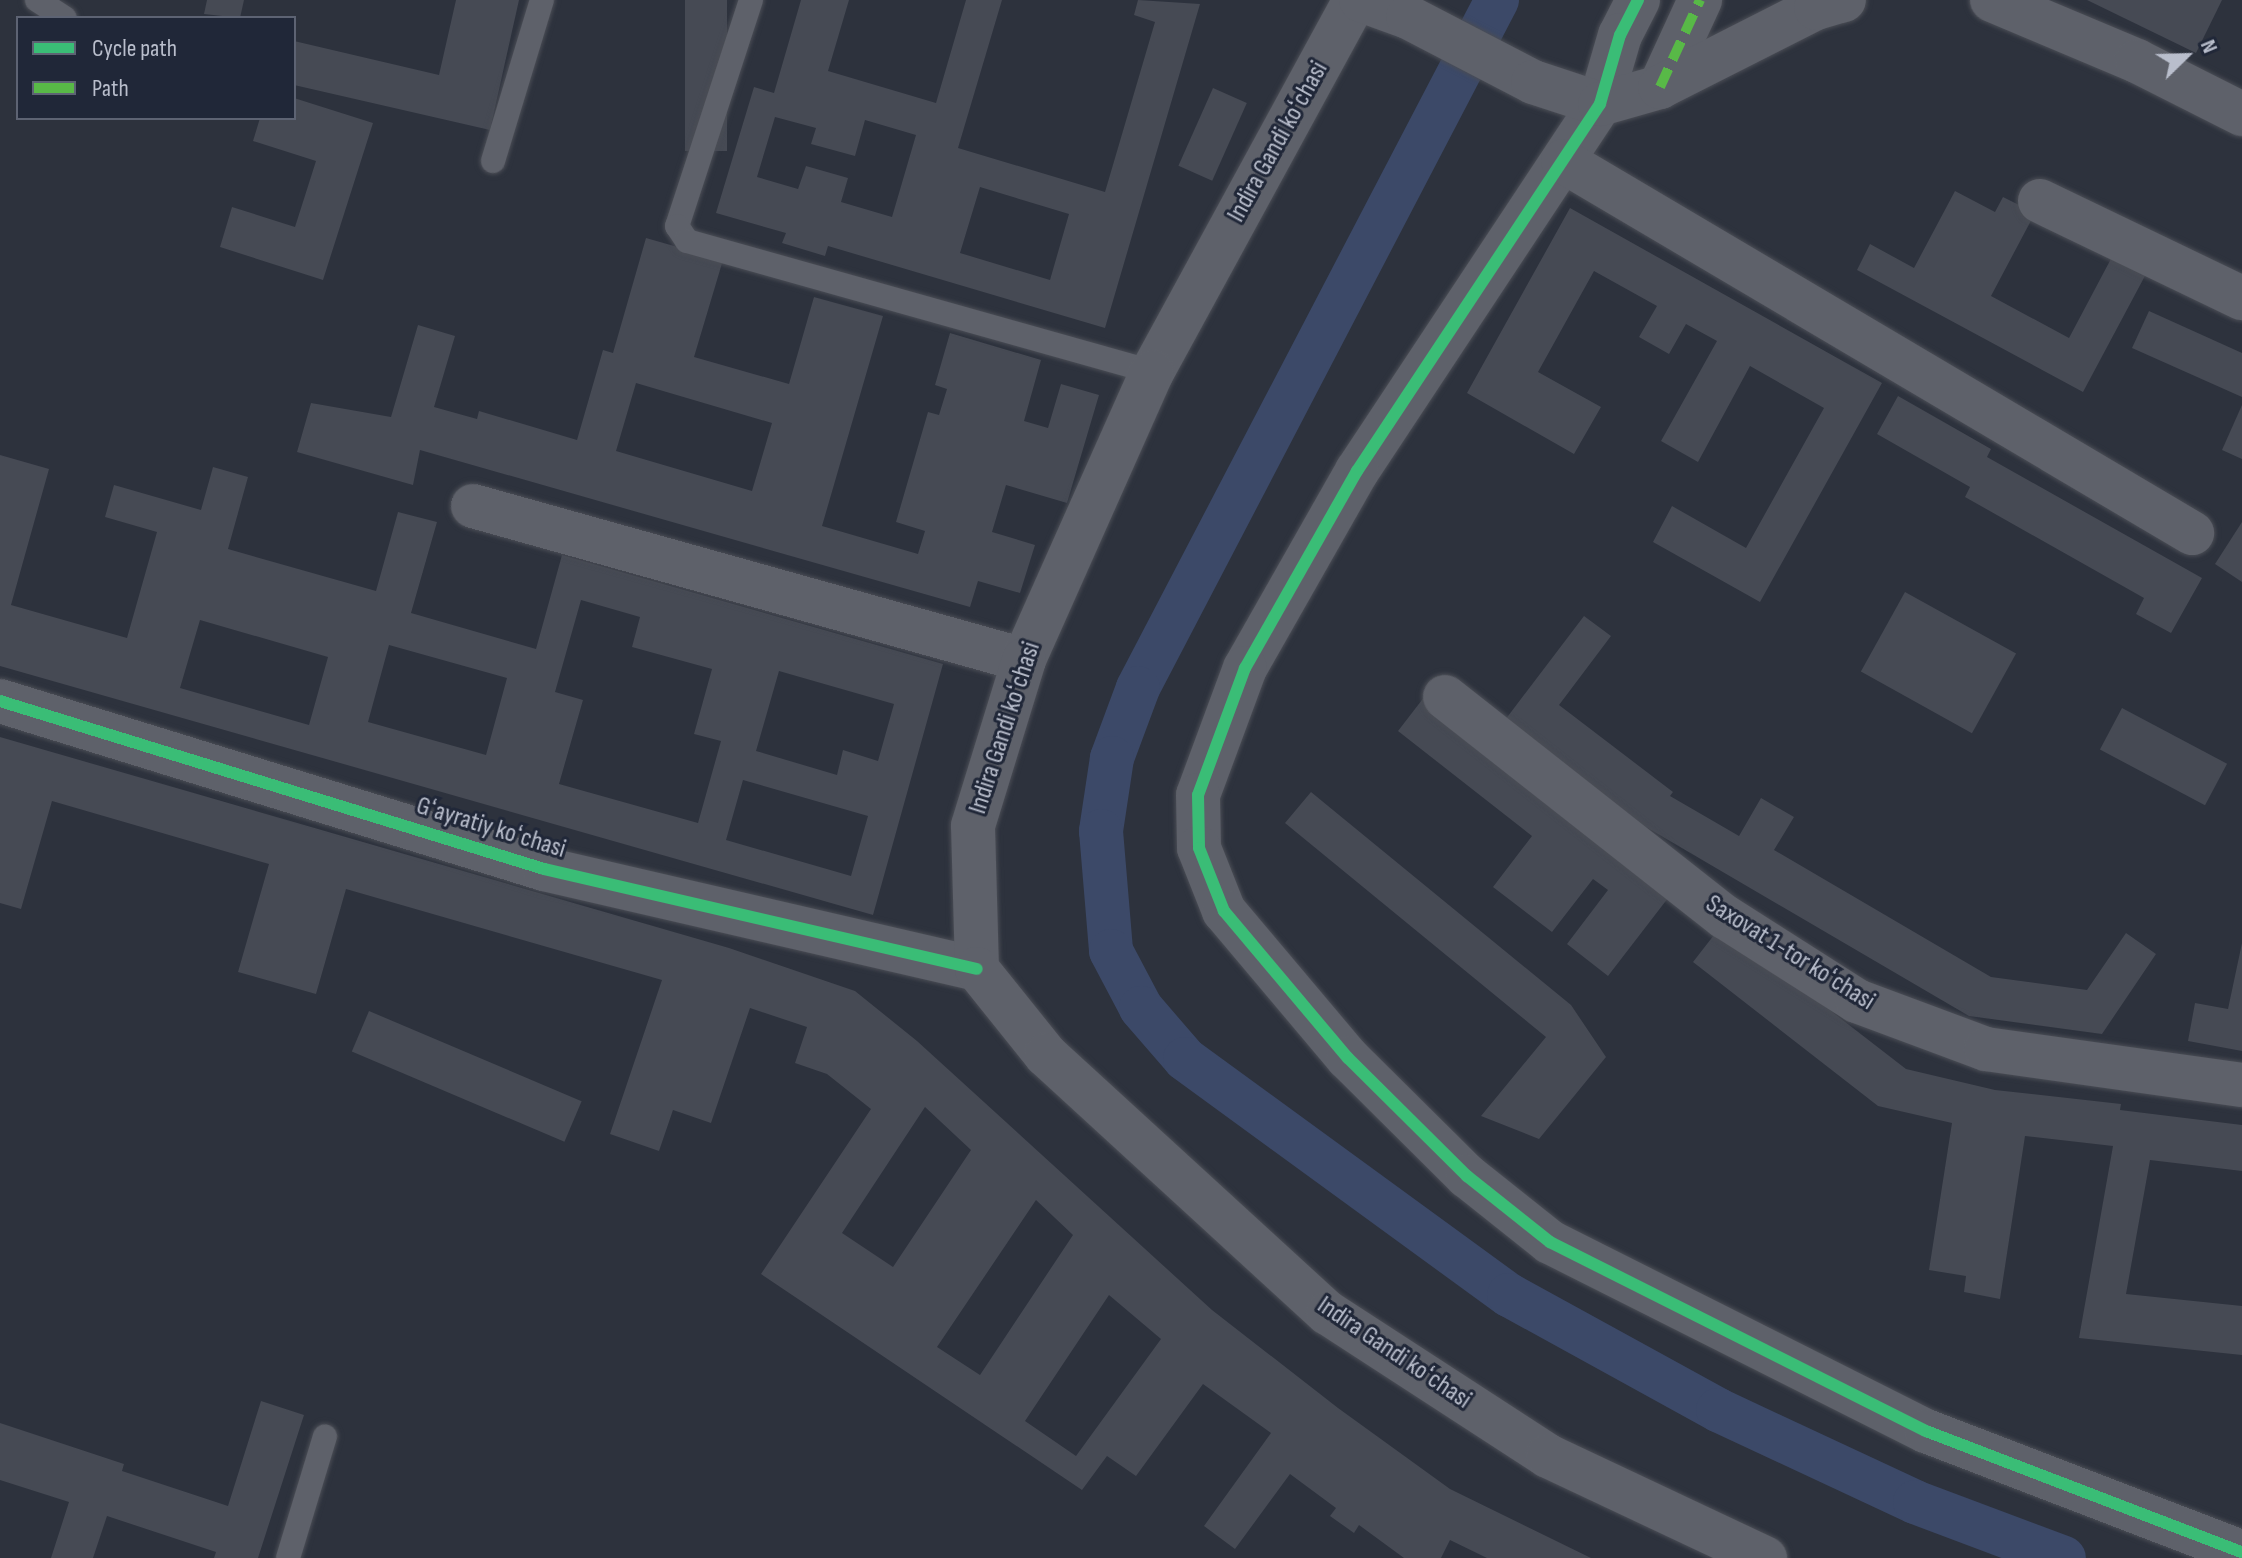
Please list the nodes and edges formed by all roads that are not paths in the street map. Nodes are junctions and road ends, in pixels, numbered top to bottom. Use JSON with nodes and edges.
{"nodes":[{"id":1,"x":37,"y":0,"type":"edge"},
{"id":2,"x":542,"y":0,"type":"edge"},
{"id":3,"x":751,"y":0,"type":"edge"},
{"id":4,"x":1358,"y":0,"type":"edge"},
{"id":5,"x":1638,"y":0,"type":"edge"},
{"id":6,"x":1700,"y":0,"type":"edge"},
{"id":7,"x":1844,"y":0,"type":"edge"},
{"id":8,"x":1992,"y":0,"type":"edge"},
{"id":9,"x":62,"y":16,"type":"edge"},
{"id":10,"x":1660,"y":87,"type":"junction"},
{"id":11,"x":1600,"y":104,"type":"junction"},
{"id":12,"x":2242,"y":114,"type":"edge"},
{"id":13,"x":493,"y":161,"type":"dead end"},
{"id":14,"x":1563,"y":161,"type":"junction"},
{"id":15,"x":2040,"y":201,"type":"dead end"},
{"id":16,"x":2242,"y":298,"type":"edge"},
{"id":17,"x":1152,"y":372,"type":"junction"},
{"id":18,"x":473,"y":506,"type":"dead end"},
{"id":19,"x":2192,"y":533,"type":"dead end"},
{"id":20,"x":1024,"y":660,"type":"junction"},
{"id":21,"x":1445,"y":697,"type":"dead end"},
{"id":22,"x":0,"y":701,"type":"edge"},
{"id":23,"x":977,"y":969,"type":"junction"},
{"id":24,"x":2242,"y":1085,"type":"edge"},
{"id":25,"x":325,"y":1436,"type":"dead end"},
{"id":26,"x":2242,"y":1552,"type":"edge"},
{"id":27,"x":288,"y":1558,"type":"edge"},
{"id":28,"x":1765,"y":1558,"type":"edge"}],
"edges":[{"from":1,"to":9,"type":"lane"},
{"from":2,"to":13,"type":"lane"},
{"from":3,"to":17,"type":"lane"},
{"from":4,"to":11,"type":"street"},
{"from":4,"to":17,"type":"street","name":"Indira Gandi koʻchasi"},
{"from":5,"to":11,"type":"street"},
{"from":6,"to":10,"type":"street"},
{"from":7,"to":10,"type":"street"},
{"from":8,"to":12,"type":"street"},
{"from":10,"to":11,"type":"street"},
{"from":11,"to":14,"type":"street"},
{"from":14,"to":19,"type":"street"},
{"from":14,"to":26,"type":"street"},
{"from":15,"to":16,"type":"street"},
{"from":17,"to":20,"type":"street","name":"Indira Gandi koʻchasi"},
{"from":18,"to":20,"type":"street"},
{"from":20,"to":23,"type":"street","name":"Indira Gandi koʻchasi"},
{"from":21,"to":24,"type":"street","name":"Saxovat 1-tor koʻchasi"},
{"from":22,"to":23,"type":"street","name":"Gʻayratiy koʻchasi"},
{"from":23,"to":28,"type":"street","name":"Indira Gandi koʻchasi"},
{"from":25,"to":27,"type":"lane"}]}
